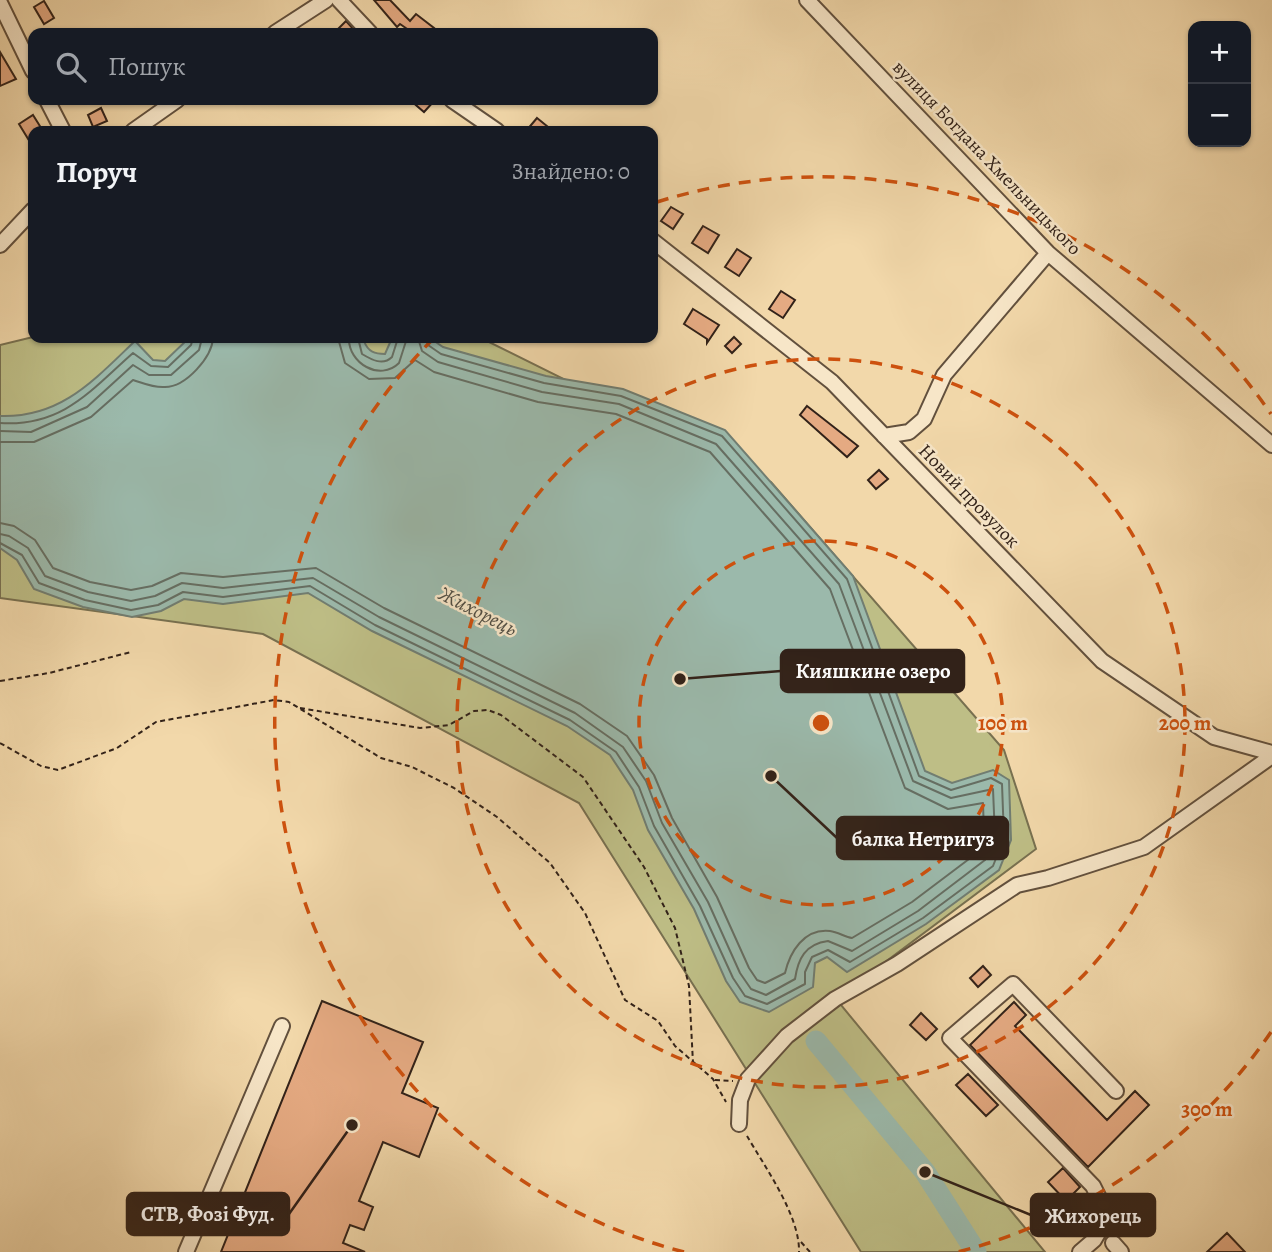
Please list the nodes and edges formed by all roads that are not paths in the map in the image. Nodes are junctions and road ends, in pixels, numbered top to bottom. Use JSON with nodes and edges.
{"nodes":[{"id":1,"x":326,"y":0,"type":"edge"},
{"id":2,"x":339,"y":0,"type":"edge"},
{"id":3,"x":807,"y":0,"type":"edge"},
{"id":4,"x":0,"y":3,"type":"edge"},
{"id":5,"x":283,"y":28,"type":"edge"},
{"id":6,"x":365,"y":28,"type":"edge"},
{"id":7,"x":28,"y":61,"type":"edge"},
{"id":8,"x":50,"y":105,"type":"edge"},
{"id":9,"x":170,"y":105,"type":"edge"},
{"id":10,"x":459,"y":105,"type":"edge"},
{"id":11,"x":60,"y":126,"type":"edge"},
{"id":12,"x":140,"y":126,"type":"edge"},
{"id":13,"x":490,"y":126,"type":"edge"},
{"id":14,"x":28,"y":215,"type":"edge"},
{"id":15,"x":0,"y":245,"type":"edge"},
{"id":16,"x":658,"y":245,"type":"edge"},
{"id":17,"x":1048,"y":253,"type":"junction"},
{"id":18,"x":884,"y":436,"type":"junction"},
{"id":19,"x":1272,"y":445,"type":"edge"},
{"id":20,"x":1272,"y":754,"type":"edge"},
{"id":21,"x":282,"y":1026,"type":"dead end"},
{"id":22,"x":1116,"y":1091,"type":"dead end"},
{"id":23,"x":739,"y":1124,"type":"road end"},
{"id":24,"x":186,"y":1252,"type":"edge"},
{"id":25,"x":1080,"y":1252,"type":"edge"}],
"edges":[{"from":1,"to":5,"type":"street"},
{"from":2,"to":6,"type":"street"},
{"from":3,"to":17,"type":"street","name":"вулиця Богдана Хмельницького"},
{"from":4,"to":7,"type":"street"},
{"from":8,"to":11,"type":"street"},
{"from":9,"to":12,"type":"street"},
{"from":10,"to":13,"type":"street"},
{"from":14,"to":15,"type":"street"},
{"from":16,"to":18,"type":"street","name":"Новий провулок"},
{"from":17,"to":18,"type":"street"},
{"from":17,"to":19,"type":"street","name":"вулиця Богдана Хмельницького"},
{"from":18,"to":20,"type":"street","name":"Новий провулок"},
{"from":20,"to":23,"type":"street"},
{"from":21,"to":24,"type":"street"},
{"from":22,"to":25,"type":"street"}]}
